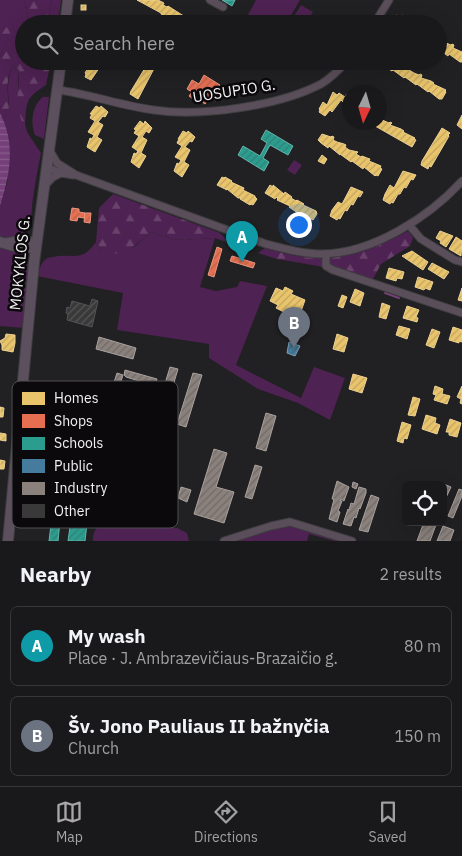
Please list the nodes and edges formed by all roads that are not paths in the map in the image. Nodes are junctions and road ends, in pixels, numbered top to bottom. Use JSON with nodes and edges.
{"nodes":[{"id":1,"x":68,"y":0,"type":"edge"},
{"id":2,"x":210,"y":0,"type":"edge"},
{"id":3,"x":389,"y":0,"type":"edge"},
{"id":4,"x":223,"y":7,"type":"dead end"},
{"id":5,"x":66,"y":15,"type":"edge"},
{"id":6,"x":380,"y":15,"type":"edge"},
{"id":7,"x":60,"y":70,"type":"edge"},
{"id":8,"x":337,"y":70,"type":"edge"},
{"id":9,"x":58,"y":90,"type":"junction"},
{"id":10,"x":49,"y":148,"type":"junction"},
{"id":11,"x":46,"y":167,"type":"junction"},
{"id":12,"x":61,"y":170,"type":"junction"},
{"id":13,"x":461,"y":183,"type":"edge"},
{"id":14,"x":44,"y":187,"type":"junction"},
{"id":15,"x":40,"y":219,"type":"junction"},
{"id":16,"x":409,"y":225,"type":"junction"},
{"id":17,"x":3,"y":243,"type":"edge"},
{"id":18,"x":22,"y":245,"type":"junction"},
{"id":19,"x":36,"y":246,"type":"junction"},
{"id":20,"x":326,"y":254,"type":"junction"},
{"id":21,"x":462,"y":262,"type":"edge"},
{"id":22,"x":34,"y":263,"type":"junction"},
{"id":23,"x":462,"y":313,"type":"edge"},
{"id":24,"x":23,"y":381,"type":"edge"},
{"id":25,"x":12,"y":498,"type":"edge"},
{"id":26,"x":8,"y":541,"type":"edge"},
{"id":27,"x":224,"y":541,"type":"edge"},
{"id":28,"x":352,"y":541,"type":"edge"}],
"edges":[{"from":1,"to":5,"type":"main road"},
{"from":2,"to":4,"type":"street"},
{"from":3,"to":6,"type":"street"},
{"from":7,"to":9,"type":"main road","name":"MOKYKLOS G."},
{"from":8,"to":9,"type":"street","name":"UOSUPIO G."},
{"from":9,"to":10,"type":"main road","name":"MOKYKLOS G."},
{"from":10,"to":11,"type":"main road","name":"MOKYKLOS G."},
{"from":10,"to":12,"type":"street"},
{"from":11,"to":12,"type":"street"},
{"from":11,"to":14,"type":"main road","name":"MOKYKLOS G."},
{"from":12,"to":14,"type":"street"},
{"from":12,"to":20,"type":"street"},
{"from":13,"to":16,"type":"street"},
{"from":14,"to":15,"type":"main road","name":"MOKYKLOS G."},
{"from":15,"to":18,"type":"main road"},
{"from":15,"to":19,"type":"main road","name":"MOKYKLOS G."},
{"from":16,"to":20,"type":"street"},
{"from":16,"to":21,"type":"street"},
{"from":17,"to":18,"type":"main road"},
{"from":18,"to":19,"type":"main road"},
{"from":18,"to":22,"type":"main road"},
{"from":19,"to":22,"type":"main road","name":"MOKYKLOS G."},
{"from":20,"to":23,"type":"street"},
{"from":22,"to":24,"type":"main road","name":"MOKYKLOS G."},
{"from":25,"to":26,"type":"main road","name":"MOKYKLOS G."},
{"from":27,"to":28,"type":"street"}]}
